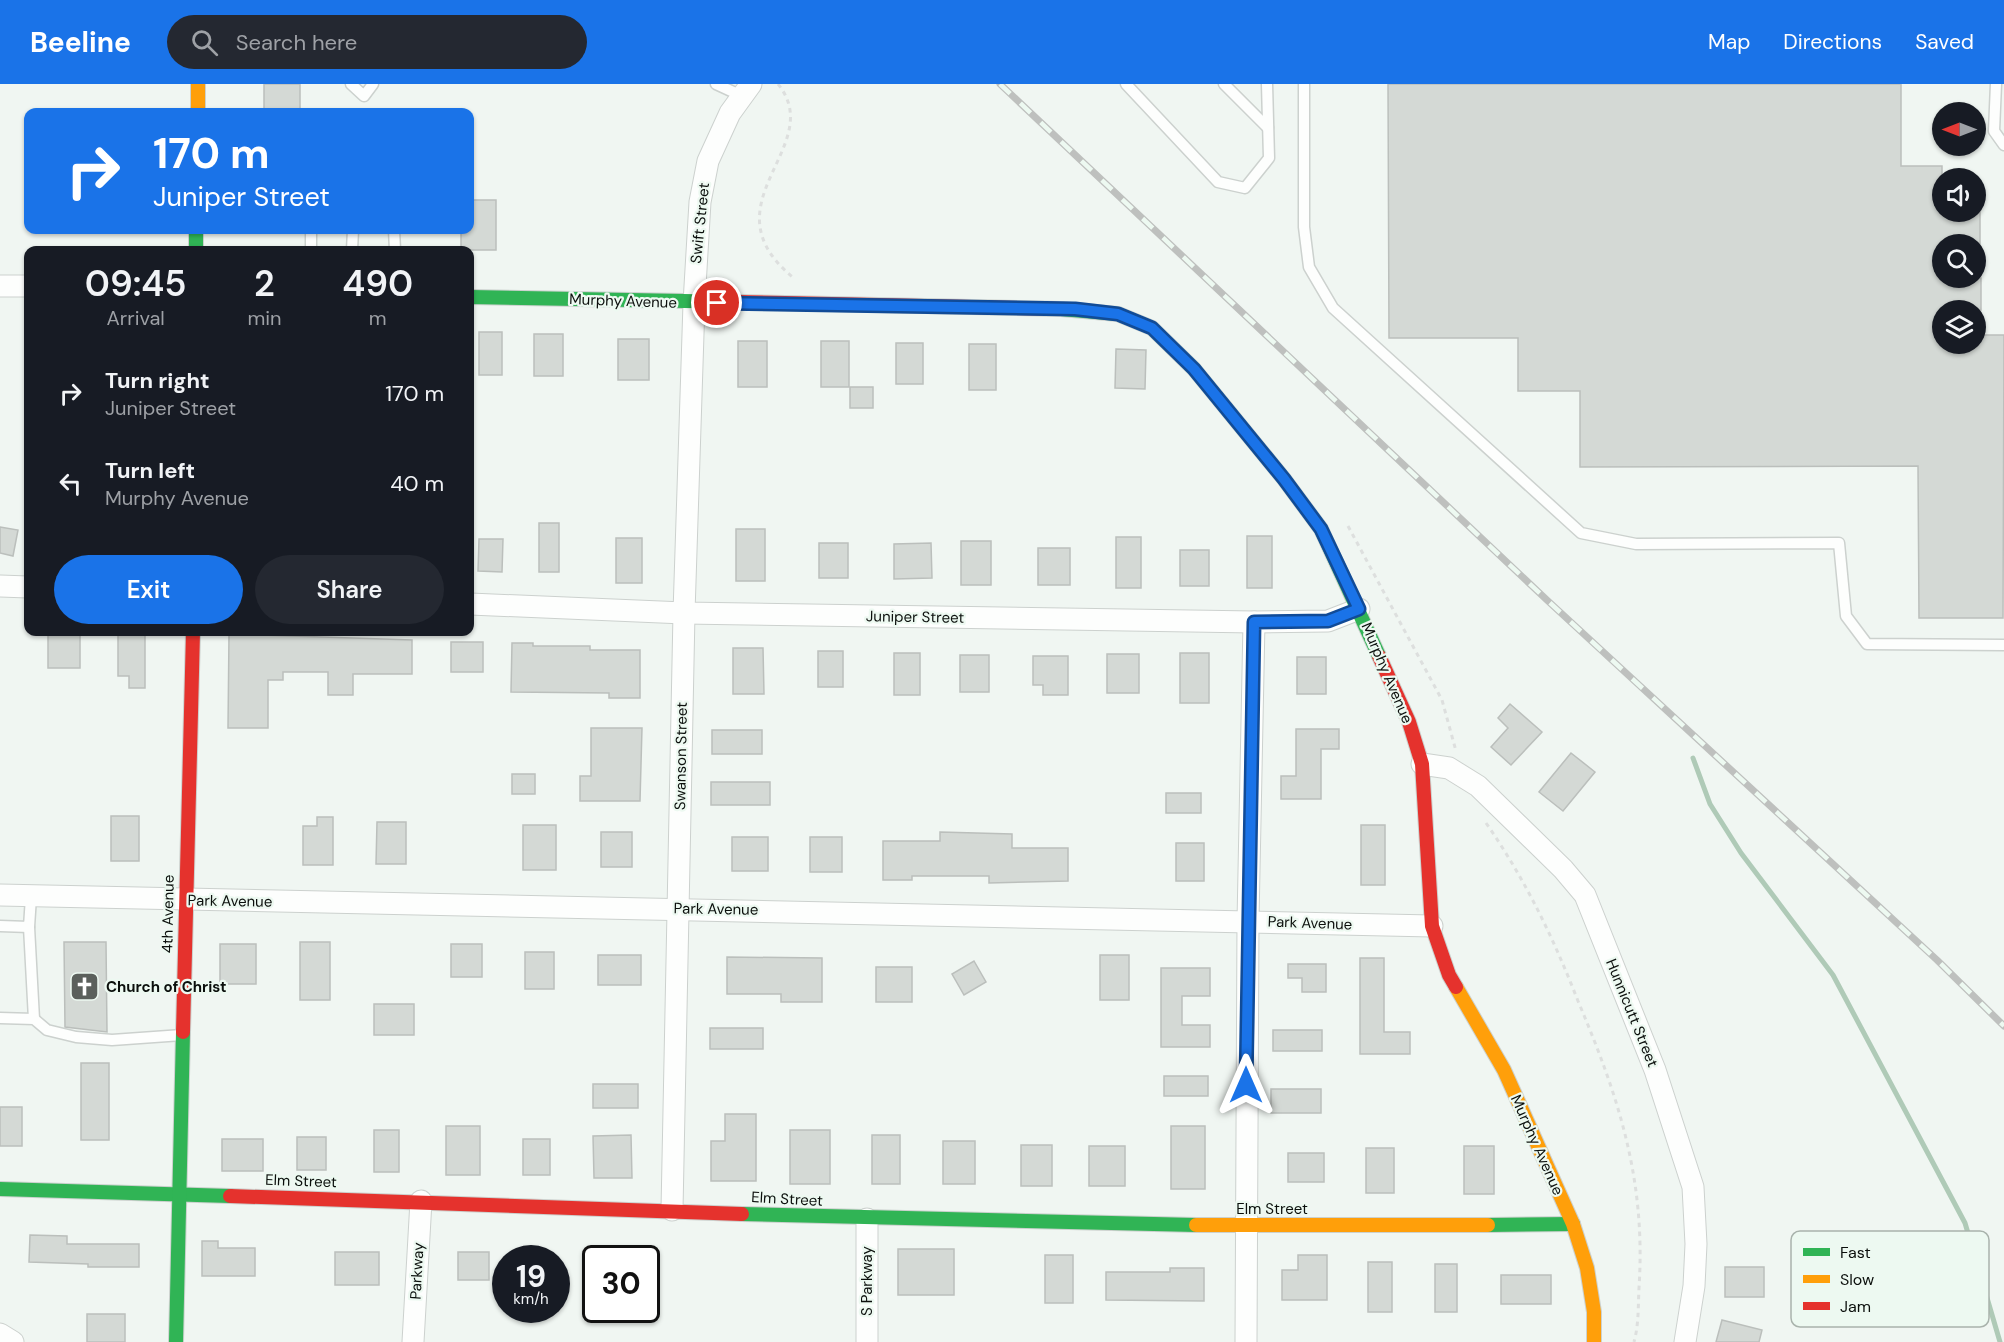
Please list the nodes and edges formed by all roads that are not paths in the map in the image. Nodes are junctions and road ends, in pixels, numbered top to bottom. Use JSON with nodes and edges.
{"nodes":[{"id":1,"x":198,"y":84,"type":"edge"},
{"id":2,"x":351,"y":84,"type":"edge"},
{"id":3,"x":373,"y":84,"type":"edge"},
{"id":4,"x":717,"y":84,"type":"edge"},
{"id":5,"x":1126,"y":84,"type":"edge"},
{"id":6,"x":1224,"y":84,"type":"edge"},
{"id":7,"x":1267,"y":84,"type":"edge"},
{"id":8,"x":1304,"y":84,"type":"edge"},
{"id":9,"x":1996,"y":84,"type":"edge"},
{"id":10,"x":747,"y":90,"type":"edge"},
{"id":11,"x":198,"y":108,"type":"edge"},
{"id":12,"x":1269,"y":128,"type":"junction"},
{"id":13,"x":2004,"y":145,"type":"edge"},
{"id":14,"x":0,"y":286,"type":"edge"},
{"id":15,"x":24,"y":286,"type":"edge"},
{"id":16,"x":474,"y":297,"type":"edge"},
{"id":17,"x":694,"y":303,"type":"junction"},
{"id":18,"x":0,"y":586,"type":"edge"},
{"id":19,"x":24,"y":587,"type":"edge"},
{"id":20,"x":474,"y":604,"type":"edge"},
{"id":21,"x":1359,"y":609,"type":"junction"},
{"id":22,"x":684,"y":613,"type":"junction"},
{"id":23,"x":1254,"y":622,"type":"junction"},
{"id":24,"x":193,"y":636,"type":"edge"},
{"id":25,"x":2004,"y":645,"type":"edge"},
{"id":26,"x":1422,"y":764,"type":"junction"},
{"id":27,"x":0,"y":895,"type":"edge"},
{"id":28,"x":31,"y":897,"type":"junction"},
{"id":29,"x":184,"y":901,"type":"junction"},
{"id":30,"x":677,"y":908,"type":"junction"},
{"id":31,"x":1248,"y":921,"type":"junction"},
{"id":32,"x":0,"y":926,"type":"edge"},
{"id":33,"x":1432,"y":926,"type":"junction"},
{"id":34,"x":29,"y":927,"type":"junction"},
{"id":35,"x":0,"y":1018,"type":"edge"},
{"id":36,"x":34,"y":1019,"type":"junction"},
{"id":37,"x":182,"y":1035,"type":"junction"},
{"id":38,"x":0,"y":1190,"type":"edge"},
{"id":39,"x":179,"y":1194,"type":"junction"},
{"id":40,"x":421,"y":1201,"type":"junction"},
{"id":41,"x":672,"y":1209,"type":"junction"},
{"id":42,"x":867,"y":1219,"type":"junction"},
{"id":43,"x":1573,"y":1224,"type":"junction"},
{"id":44,"x":1245,"y":1226,"type":"junction"},
{"id":45,"x":0,"y":1334,"type":"edge"},
{"id":46,"x":14,"y":1342,"type":"edge"},
{"id":47,"x":176,"y":1342,"type":"edge"},
{"id":48,"x":413,"y":1342,"type":"edge"},
{"id":49,"x":867,"y":1342,"type":"edge"},
{"id":50,"x":1246,"y":1342,"type":"edge"},
{"id":51,"x":1594,"y":1342,"type":"edge"},
{"id":52,"x":1685,"y":1342,"type":"edge"}],
"edges":[{"from":1,"to":11,"type":"street"},
{"from":2,"to":3,"type":"lane"},
{"from":4,"to":10,"type":"lane"},
{"from":5,"to":12,"type":"lane"},
{"from":6,"to":12,"type":"lane"},
{"from":7,"to":12,"type":"lane"},
{"from":8,"to":25,"type":"lane"},
{"from":9,"to":13,"type":"lane"},
{"from":10,"to":17,"type":"street","name":"Swift Street"},
{"from":14,"to":15,"type":"street"},
{"from":16,"to":17,"type":"street","name":"Murphy Avenue"},
{"from":17,"to":21,"type":"street","name":"Murphy Avenue"},
{"from":17,"to":22,"type":"street","name":"Swanson Street"},
{"from":18,"to":19,"type":"street"},
{"from":20,"to":22,"type":"street","name":"Juniper Street"},
{"from":21,"to":23,"type":"street","name":"Juniper Street"},
{"from":21,"to":26,"type":"street","name":"Murphy Avenue"},
{"from":22,"to":23,"type":"street","name":"Juniper Street"},
{"from":22,"to":30,"type":"street","name":"Swanson Street"},
{"from":23,"to":31,"type":"street"},
{"from":24,"to":29,"type":"street","name":"4th Avenue"},
{"from":26,"to":33,"type":"street","name":"Murphy Avenue"},
{"from":26,"to":52,"type":"street","name":"Hunnicutt Street"},
{"from":27,"to":28,"type":"street","name":"Park Avenue"},
{"from":28,"to":29,"type":"street","name":"Park Avenue"},
{"from":28,"to":34,"type":"lane"},
{"from":29,"to":30,"type":"street","name":"Park Avenue"},
{"from":29,"to":37,"type":"street","name":"4th Avenue"},
{"from":30,"to":31,"type":"street","name":"Park Avenue"},
{"from":30,"to":41,"type":"street","name":"Swanson Street"},
{"from":31,"to":33,"type":"street","name":"Park Avenue"},
{"from":31,"to":44,"type":"street"},
{"from":32,"to":34,"type":"lane"},
{"from":33,"to":43,"type":"street","name":"Murphy Avenue"},
{"from":34,"to":36,"type":"lane"},
{"from":35,"to":36,"type":"lane"},
{"from":36,"to":37,"type":"lane"},
{"from":37,"to":39,"type":"street","name":"4th Avenue"},
{"from":38,"to":39,"type":"street","name":"Elm Street"},
{"from":39,"to":40,"type":"street","name":"Elm Street"},
{"from":39,"to":47,"type":"street","name":"4th Avenue"},
{"from":40,"to":41,"type":"street","name":"Elm Street"},
{"from":40,"to":48,"type":"street","name":"Parkway"},
{"from":41,"to":42,"type":"street","name":"Elm Street"},
{"from":42,"to":44,"type":"street","name":"Elm Street"},
{"from":42,"to":49,"type":"street","name":"S Parkway"},
{"from":43,"to":44,"type":"street","name":"Elm Street"},
{"from":43,"to":51,"type":"street","name":"Murphy Avenue"},
{"from":44,"to":50,"type":"street"},
{"from":45,"to":46,"type":"street"}]}
